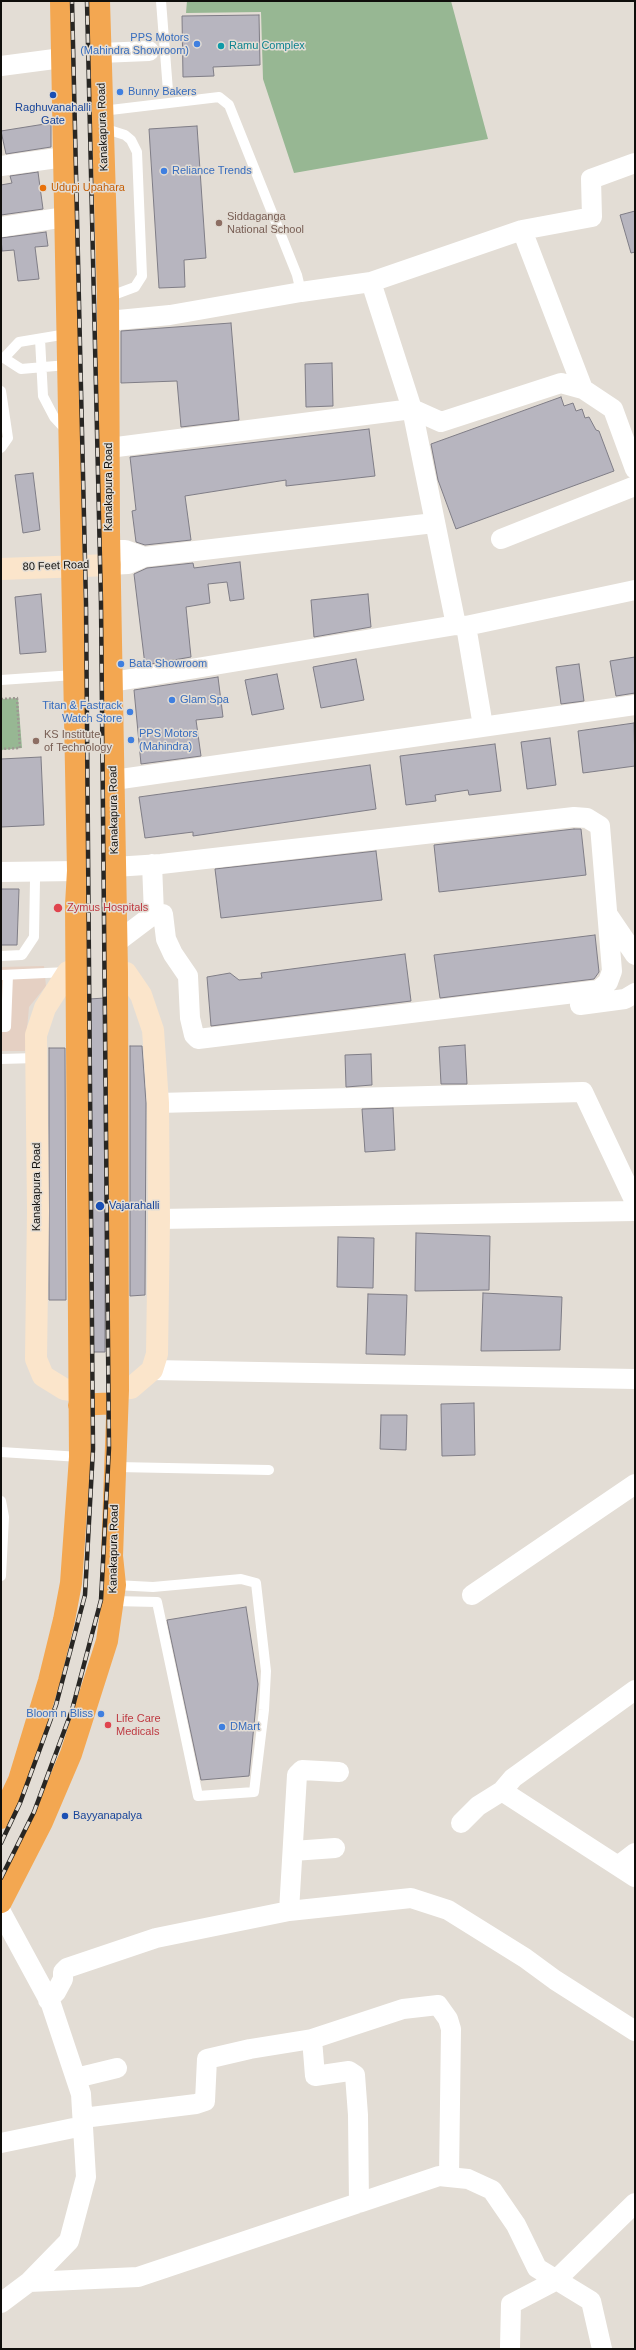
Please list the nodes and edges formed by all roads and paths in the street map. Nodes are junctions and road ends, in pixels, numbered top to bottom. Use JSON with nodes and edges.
{"nodes":[{"id":1,"x":60,"y":1,"type":"edge"},
{"id":2,"x":99,"y":1,"type":"edge"},
{"id":3,"x":161,"y":1,"type":"edge"},
{"id":4,"x":149,"y":51,"type":"dead end"},
{"id":5,"x":100,"y":53,"type":"junction"},
{"id":6,"x":62,"y":58,"type":"junction"},
{"id":7,"x":1,"y":66,"type":"edge"},
{"id":8,"x":168,"y":91,"type":"dead end"},
{"id":9,"x":102,"y":119,"type":"junction"},
{"id":10,"x":64,"y":157,"type":"junction"},
{"id":11,"x":635,"y":163,"type":"edge"},
{"id":12,"x":1,"y":166,"type":"edge"},
{"id":13,"x":65,"y":217,"type":"junction"},
{"id":14,"x":1,"y":227,"type":"edge"},
{"id":15,"x":522,"y":230,"type":"junction"},
{"id":16,"x":371,"y":282,"type":"junction"},
{"id":17,"x":301,"y":292,"type":"junction"},
{"id":18,"x":108,"y":297,"type":"junction"},
{"id":19,"x":108,"y":321,"type":"junction"},
{"id":20,"x":67,"y":334,"type":"junction"},
{"id":21,"x":40,"y":339,"type":"junction"},
{"id":22,"x":2,"y":358,"type":"edge"},
{"id":23,"x":67,"y":365,"type":"junction"},
{"id":24,"x":41,"y":368,"type":"junction"},
{"id":25,"x":583,"y":389,"type":"junction"},
{"id":26,"x":1,"y":391,"type":"edge"},
{"id":27,"x":412,"y":409,"type":"junction"},
{"id":28,"x":67,"y":431,"type":"junction"},
{"id":29,"x":1,"y":448,"type":"edge"},
{"id":30,"x":109,"y":448,"type":"junction"},
{"id":31,"x":635,"y":469,"type":"edge"},
{"id":32,"x":635,"y":486,"type":"edge"},
{"id":33,"x":434,"y":523,"type":"junction"},
{"id":34,"x":501,"y":539,"type":"dead end"},
{"id":35,"x":1,"y":558,"type":"edge"},
{"id":36,"x":110,"y":558,"type":"junction"},
{"id":37,"x":72,"y":559,"type":"junction"},
{"id":38,"x":1,"y":569,"type":"edge"},
{"id":39,"x":635,"y":590,"type":"edge"},
{"id":40,"x":461,"y":626,"type":"junction"},
{"id":41,"x":74,"y":675,"type":"junction"},
{"id":42,"x":1,"y":680,"type":"edge"},
{"id":43,"x":112,"y":682,"type":"junction"},
{"id":44,"x":1,"y":699,"type":"edge"},
{"id":45,"x":635,"y":705,"type":"edge"},
{"id":46,"x":483,"y":726,"type":"junction"},
{"id":47,"x":1,"y":749,"type":"edge"},
{"id":48,"x":114,"y":780,"type":"junction"},
{"id":49,"x":152,"y":864,"type":"junction"},
{"id":50,"x":114,"y":867,"type":"junction"},
{"id":51,"x":1,"y":872,"type":"edge"},
{"id":52,"x":77,"y":876,"type":"junction"},
{"id":53,"x":1,"y":880,"type":"edge"},
{"id":54,"x":35,"y":880,"type":"junction"},
{"id":55,"x":154,"y":914,"type":"junction"},
{"id":56,"x":607,"y":914,"type":"junction"},
{"id":57,"x":117,"y":942,"type":"junction"},
{"id":58,"x":635,"y":955,"type":"edge"},
{"id":59,"x":1,"y":956,"type":"edge"},
{"id":60,"x":72,"y":971,"type":"junction"},
{"id":61,"x":118,"y":972,"type":"junction"},
{"id":62,"x":4,"y":975,"type":"edge"},
{"id":63,"x":635,"y":992,"type":"edge"},
{"id":64,"x":572,"y":1006,"type":"dead end"},
{"id":65,"x":542,"y":1010,"type":"dead end"},
{"id":66,"x":428,"y":1011,"type":"junction"},
{"id":67,"x":1,"y":1027,"type":"edge"},
{"id":68,"x":36,"y":1058,"type":"junction"},
{"id":69,"x":1,"y":1059,"type":"edge"},
{"id":70,"x":158,"y":1103,"type":"junction"},
{"id":71,"x":635,"y":1202,"type":"edge"},
{"id":72,"x":635,"y":1211,"type":"edge"},
{"id":73,"x":159,"y":1219,"type":"junction"},
{"id":74,"x":152,"y":1370,"type":"junction"},
{"id":75,"x":635,"y":1379,"type":"edge"},
{"id":76,"x":117,"y":1396,"type":"junction"},
{"id":77,"x":80,"y":1398,"type":"junction"},
{"id":78,"x":1,"y":1452,"type":"edge"},
{"id":79,"x":80,"y":1457,"type":"junction"},
{"id":80,"x":117,"y":1467,"type":"junction"},
{"id":81,"x":269,"y":1470,"type":"dead end"},
{"id":82,"x":635,"y":1484,"type":"edge"},
{"id":83,"x":1,"y":1501,"type":"edge"},
{"id":84,"x":1,"y":1576,"type":"edge"},
{"id":85,"x":114,"y":1593,"type":"junction"},
{"id":86,"x":472,"y":1595,"type":"dead end"},
{"id":87,"x":635,"y":1690,"type":"edge"},
{"id":88,"x":339,"y":1772,"type":"dead end"},
{"id":89,"x":502,"y":1791,"type":"junction"},
{"id":90,"x":1,"y":1818,"type":"edge"},
{"id":91,"x":461,"y":1823,"type":"dead end"},
{"id":92,"x":335,"y":1848,"type":"dead end"},
{"id":93,"x":293,"y":1851,"type":"junction"},
{"id":94,"x":635,"y":1853,"type":"edge"},
{"id":95,"x":618,"y":1866,"type":"junction"},
{"id":96,"x":635,"y":1877,"type":"edge"},
{"id":97,"x":1,"y":1902,"type":"edge"},
{"id":98,"x":289,"y":1911,"type":"junction"},
{"id":99,"x":1,"y":1912,"type":"edge"},
{"id":100,"x":48,"y":2000,"type":"junction"},
{"id":101,"x":635,"y":2031,"type":"edge"},
{"id":102,"x":312,"y":2039,"type":"junction"},
{"id":103,"x":117,"y":2068,"type":"dead end"},
{"id":104,"x":76,"y":2078,"type":"junction"},
{"id":105,"x":83,"y":2122,"type":"junction"},
{"id":106,"x":1,"y":2143,"type":"edge"},
{"id":107,"x":449,"y":2177,"type":"junction"},
{"id":108,"x":359,"y":2203,"type":"junction"},
{"id":109,"x":635,"y":2203,"type":"edge"},
{"id":110,"x":555,"y":2280,"type":"junction"},
{"id":111,"x":29,"y":2282,"type":"junction"},
{"id":112,"x":1,"y":2303,"type":"edge"},
{"id":113,"x":510,"y":2347,"type":"dead end"},
{"id":114,"x":602,"y":2349,"type":"edge"}],
"edges":[{"from":1,"to":6,"type":"highway"},
{"from":2,"to":5,"type":"highway","name":"Kanakapura Road"},
{"from":3,"to":8,"type":"lane"},
{"from":4,"to":5,"type":"street"},
{"from":5,"to":9,"type":"highway","name":"Kanakapura Road"},
{"from":6,"to":7,"type":"street"},
{"from":6,"to":10,"type":"highway"},
{"from":9,"to":17,"type":"lane"},
{"from":9,"to":18,"type":"highway","name":"Kanakapura Road"},
{"from":9,"to":18,"type":"lane"},
{"from":10,"to":12,"type":"street"},
{"from":10,"to":13,"type":"highway"},
{"from":11,"to":15,"type":"street"},
{"from":13,"to":14,"type":"street"},
{"from":13,"to":20,"type":"highway"},
{"from":15,"to":16,"type":"street"},
{"from":15,"to":25,"type":"street"},
{"from":16,"to":17,"type":"street"},
{"from":16,"to":27,"type":"street"},
{"from":17,"to":19,"type":"street"},
{"from":18,"to":19,"type":"highway","name":"Kanakapura Road"},
{"from":19,"to":30,"type":"highway","name":"Kanakapura Road"},
{"from":20,"to":21,"type":"lane"},
{"from":20,"to":23,"type":"highway"},
{"from":21,"to":22,"type":"lane"},
{"from":21,"to":24,"type":"lane"},
{"from":22,"to":24,"type":"lane"},
{"from":23,"to":24,"type":"lane"},
{"from":23,"to":28,"type":"highway"},
{"from":24,"to":28,"type":"lane"},
{"from":25,"to":27,"type":"street"},
{"from":25,"to":31,"type":"street"},
{"from":26,"to":29,"type":"lane"},
{"from":27,"to":30,"type":"street"},
{"from":27,"to":33,"type":"street"},
{"from":28,"to":37,"type":"highway"},
{"from":30,"to":36,"type":"highway","name":"Kanakapura Road"},
{"from":32,"to":34,"type":"street"},
{"from":33,"to":36,"type":"street"},
{"from":33,"to":40,"type":"street"},
{"from":35,"to":37,"type":"street","name":"80 Feet Road"},
{"from":36,"to":37,"type":"street","name":"80 Feet Road"},
{"from":36,"to":43,"type":"highway","name":"Kanakapura Road"},
{"from":37,"to":38,"type":"street","name":"80 Feet Road"},
{"from":37,"to":41,"type":"highway"},
{"from":39,"to":40,"type":"street"},
{"from":40,"to":43,"type":"street"},
{"from":40,"to":46,"type":"street"},
{"from":41,"to":42,"type":"lane"},
{"from":41,"to":52,"type":"highway"},
{"from":43,"to":48,"type":"highway","name":"Kanakapura Road"},
{"from":44,"to":47,"type":"path"},
{"from":45,"to":46,"type":"street"},
{"from":46,"to":48,"type":"street"},
{"from":48,"to":50,"type":"highway","name":"Kanakapura Road"},
{"from":49,"to":50,"type":"street"},
{"from":49,"to":55,"type":"street"},
{"from":49,"to":56,"type":"street"},
{"from":50,"to":57,"type":"highway","name":"Kanakapura Road"},
{"from":51,"to":52,"type":"street"},
{"from":52,"to":54,"type":"lane"},
{"from":52,"to":60,"type":"highway"},
{"from":53,"to":54,"type":"lane"},
{"from":54,"to":59,"type":"lane"},
{"from":55,"to":57,"type":"street"},
{"from":55,"to":66,"type":"street"},
{"from":56,"to":58,"type":"street"},
{"from":56,"to":66,"type":"street"},
{"from":57,"to":61,"type":"highway","name":"Kanakapura Road"},
{"from":60,"to":62,"type":"lane"},
{"from":60,"to":68,"type":"street","name":"Kanakapura Road"},
{"from":60,"to":77,"type":"highway"},
{"from":61,"to":70,"type":"street"},
{"from":61,"to":76,"type":"highway","name":"Kanakapura Road"},
{"from":62,"to":67,"type":"lane"},
{"from":63,"to":64,"type":"street"},
{"from":65,"to":66,"type":"street"},
{"from":68,"to":69,"type":"lane"},
{"from":68,"to":77,"type":"street","name":"Kanakapura Road"},
{"from":70,"to":71,"type":"street"},
{"from":70,"to":73,"type":"street"},
{"from":72,"to":73,"type":"street"},
{"from":73,"to":74,"type":"street"},
{"from":74,"to":75,"type":"street"},
{"from":74,"to":76,"type":"street"},
{"from":76,"to":77,"type":"highway"},
{"from":76,"to":80,"type":"highway","name":"Kanakapura Road"},
{"from":77,"to":79,"type":"highway"},
{"from":78,"to":79,"type":"lane"},
{"from":79,"to":90,"type":"highway"},
{"from":80,"to":81,"type":"lane"},
{"from":80,"to":85,"type":"highway","name":"Kanakapura Road"},
{"from":82,"to":86,"type":"street"},
{"from":83,"to":84,"type":"lane"},
{"from":85,"to":85,"type":"lane"},
{"from":85,"to":97,"type":"highway","name":"Kanakapura Road"},
{"from":87,"to":89,"type":"street"},
{"from":88,"to":93,"type":"street"},
{"from":89,"to":91,"type":"street"},
{"from":89,"to":95,"type":"street"},
{"from":92,"to":93,"type":"street"},
{"from":93,"to":98,"type":"street"},
{"from":94,"to":95,"type":"street"},
{"from":95,"to":96,"type":"street"},
{"from":98,"to":100,"type":"street"},
{"from":98,"to":101,"type":"street"},
{"from":99,"to":100,"type":"street"},
{"from":100,"to":104,"type":"street"},
{"from":102,"to":105,"type":"street"},
{"from":102,"to":107,"type":"street"},
{"from":102,"to":108,"type":"street"},
{"from":103,"to":104,"type":"street"},
{"from":104,"to":105,"type":"street"},
{"from":105,"to":106,"type":"street"},
{"from":105,"to":111,"type":"street"},
{"from":107,"to":108,"type":"street"},
{"from":107,"to":110,"type":"street"},
{"from":108,"to":111,"type":"street"},
{"from":109,"to":110,"type":"street"},
{"from":110,"to":113,"type":"street"},
{"from":110,"to":114,"type":"street"},
{"from":111,"to":112,"type":"street"}]}
